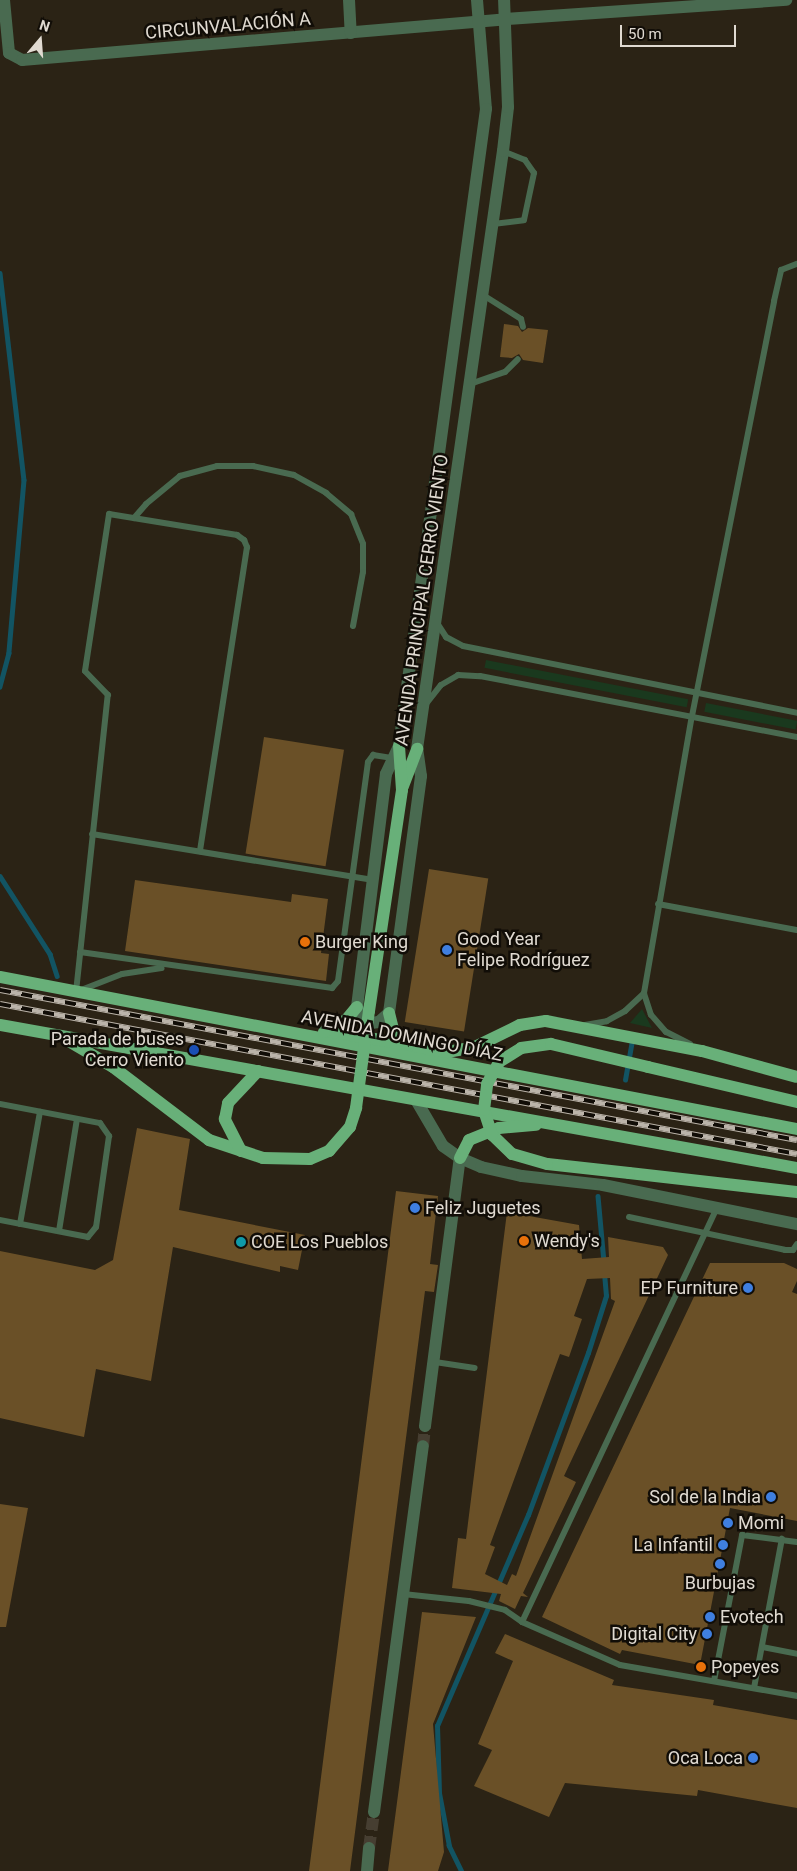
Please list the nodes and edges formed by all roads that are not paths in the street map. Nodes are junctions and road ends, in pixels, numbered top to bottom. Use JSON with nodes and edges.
{"nodes":[{"id":1,"x":4,"y":0,"type":"edge"},
{"id":2,"x":348,"y":0,"type":"edge"},
{"id":3,"x":477,"y":0,"type":"edge"},
{"id":4,"x":504,"y":0,"type":"edge"},
{"id":5,"x":786,"y":0,"type":"edge"},
{"id":6,"x":634,"y":5,"type":"edge"},
{"id":7,"x":506,"y":19,"type":"junction"},
{"id":8,"x":479,"y":21,"type":"junction"},
{"id":9,"x":352,"y":33,"type":"junction"},
{"id":10,"x":503,"y":151,"type":"junction"},
{"id":11,"x":493,"y":224,"type":"junction"},
{"id":12,"x":797,"y":264,"type":"edge"},
{"id":13,"x":483,"y":295,"type":"junction"},
{"id":14,"x":523,"y":327,"type":"dead end"},
{"id":15,"x":518,"y":359,"type":"dead end"},
{"id":16,"x":470,"y":384,"type":"junction"},
{"id":17,"x":134,"y":518,"type":"junction"},
{"id":18,"x":435,"y":622,"type":"junction"},
{"id":19,"x":353,"y":626,"type":"dead end"},
{"id":20,"x":697,"y":693,"type":"junction"},
{"id":21,"x":424,"y":707,"type":"junction"},
{"id":22,"x":797,"y":713,"type":"edge"},
{"id":23,"x":692,"y":716,"type":"junction"},
{"id":24,"x":797,"y":737,"type":"edge"},
{"id":25,"x":399,"y":746,"type":"junction"},
{"id":26,"x":417,"y":749,"type":"junction"},
{"id":27,"x":393,"y":758,"type":"junction"},
{"id":28,"x":402,"y":790,"type":"junction"},
{"id":29,"x":92,"y":834,"type":"junction"},
{"id":30,"x":200,"y":851,"type":"junction"},
{"id":31,"x":352,"y":876,"type":"junction"},
{"id":32,"x":375,"y":880,"type":"junction"},
{"id":33,"x":658,"y":904,"type":"junction"},
{"id":34,"x":797,"y":930,"type":"edge"},
{"id":35,"x":80,"y":952,"type":"junction"},
{"id":36,"x":171,"y":967,"type":"junction"},
{"id":37,"x":0,"y":977,"type":"edge"},
{"id":38,"x":76,"y":992,"type":"junction"},
{"id":39,"x":644,"y":994,"type":"junction"},
{"id":40,"x":356,"y":1006,"type":"junction"},
{"id":41,"x":389,"y":1013,"type":"junction"},
{"id":42,"x":0,"y":1025,"type":"edge"},
{"id":43,"x":581,"y":1025,"type":"junction"},
{"id":44,"x":327,"y":1032,"type":"junction"},
{"id":45,"x":295,"y":1034,"type":"junction"},
{"id":46,"x":60,"y":1036,"type":"junction"},
{"id":47,"x":410,"y":1045,"type":"junction"},
{"id":48,"x":702,"y":1051,"type":"junction"},
{"id":49,"x":258,"y":1071,"type":"junction"},
{"id":50,"x":797,"y":1077,"type":"edge"},
{"id":51,"x":416,"y":1100,"type":"junction"},
{"id":52,"x":797,"y":1102,"type":"edge"},
{"id":53,"x":0,"y":1104,"type":"edge"},
{"id":54,"x":40,"y":1112,"type":"junction"},
{"id":55,"x":77,"y":1119,"type":"junction"},
{"id":56,"x":561,"y":1124,"type":"junction"},
{"id":57,"x":797,"y":1129,"type":"edge"},
{"id":58,"x":241,"y":1151,"type":"junction"},
{"id":59,"x":460,"y":1158,"type":"junction"},
{"id":60,"x":764,"y":1162,"type":"junction"},
{"id":61,"x":797,"y":1168,"type":"edge"},
{"id":62,"x":797,"y":1177,"type":"edge"},
{"id":63,"x":797,"y":1192,"type":"edge"},
{"id":64,"x":717,"y":1207,"type":"junction"},
{"id":65,"x":629,"y":1218,"type":"dead end"},
{"id":66,"x":0,"y":1220,"type":"edge"},
{"id":67,"x":20,"y":1224,"type":"junction"},
{"id":68,"x":797,"y":1224,"type":"edge"},
{"id":69,"x":59,"y":1231,"type":"junction"},
{"id":70,"x":704,"y":1235,"type":"junction"},
{"id":71,"x":797,"y":1244,"type":"edge"},
{"id":72,"x":435,"y":1362,"type":"junction"},
{"id":73,"x":474,"y":1368,"type":"dead end"},
{"id":74,"x":426,"y":1426,"type":"tunnel mouth"},
{"id":75,"x":423,"y":1446,"type":"tunnel mouth"},
{"id":76,"x":782,"y":1539,"type":"junction"},
{"id":77,"x":797,"y":1542,"type":"edge"},
{"id":78,"x":402,"y":1594,"type":"junction"},
{"id":79,"x":522,"y":1622,"type":"junction"},
{"id":80,"x":762,"y":1647,"type":"junction"},
{"id":81,"x":797,"y":1654,"type":"edge"},
{"id":82,"x":714,"y":1681,"type":"junction"},
{"id":83,"x":754,"y":1688,"type":"junction"},
{"id":84,"x":797,"y":1696,"type":"edge"},
{"id":85,"x":374,"y":1812,"type":"tunnel mouth"},
{"id":86,"x":370,"y":1848,"type":"tunnel mouth"},
{"id":87,"x":367,"y":1871,"type":"edge"}],
"edges":[{"from":1,"to":9,"type":"street","name":"CIRCUNVALACIÓN A"},
{"from":2,"to":9,"type":"street"},
{"from":3,"to":8,"type":"street","name":"AVENIDA PRINCIPAL CERRO VIENTO"},
{"from":4,"to":7,"type":"street","name":"AVENIDA PRINCIPAL CERRO VIENTO"},
{"from":5,"to":6,"type":"street","name":"CIRCUNVALACIÓN A"},
{"from":6,"to":7,"type":"street","name":"CIRCUNVALACIÓN A"},
{"from":7,"to":8,"type":"street","name":"CIRCUNVALACIÓN A"},
{"from":7,"to":10,"type":"street","name":"AVENIDA PRINCIPAL CERRO VIENTO"},
{"from":8,"to":9,"type":"street","name":"CIRCUNVALACIÓN A"},
{"from":8,"to":25,"type":"street","name":"AVENIDA PRINCIPAL CERRO VIENTO"},
{"from":10,"to":11,"type":"street","name":"AVENIDA PRINCIPAL CERRO VIENTO"},
{"from":10,"to":11,"type":"lane"},
{"from":11,"to":13,"type":"street","name":"AVENIDA PRINCIPAL CERRO VIENTO"},
{"from":12,"to":20,"type":"lane"},
{"from":13,"to":14,"type":"lane"},
{"from":13,"to":16,"type":"street","name":"AVENIDA PRINCIPAL CERRO VIENTO"},
{"from":15,"to":16,"type":"lane"},
{"from":16,"to":18,"type":"street","name":"AVENIDA PRINCIPAL CERRO VIENTO"},
{"from":17,"to":19,"type":"lane"},
{"from":17,"to":29,"type":"lane"},
{"from":17,"to":30,"type":"lane"},
{"from":18,"to":20,"type":"lane"},
{"from":18,"to":21,"type":"street","name":"AVENIDA PRINCIPAL CERRO VIENTO"},
{"from":20,"to":22,"type":"lane"},
{"from":20,"to":23,"type":"lane"},
{"from":21,"to":23,"type":"lane"},
{"from":21,"to":26,"type":"street","name":"AVENIDA PRINCIPAL CERRO VIENTO"},
{"from":23,"to":24,"type":"lane"},
{"from":23,"to":33,"type":"lane"},
{"from":25,"to":27,"type":"street","name":"AVENIDA PRINCIPAL CERRO VIENTO"},
{"from":25,"to":28,"type":"main road"},
{"from":26,"to":28,"type":"main road"},
{"from":26,"to":41,"type":"street","name":"AVENIDA PRINCIPAL CERRO VIENTO"},
{"from":27,"to":31,"type":"lane"},
{"from":27,"to":32,"type":"street","name":"AVENIDA PRINCIPAL CERRO VIENTO"},
{"from":28,"to":58,"type":"main road","bridge":true},
{"from":29,"to":30,"type":"lane"},
{"from":29,"to":35,"type":"lane"},
{"from":30,"to":31,"type":"lane"},
{"from":31,"to":32,"type":"lane"},
{"from":31,"to":36,"type":"lane"},
{"from":32,"to":40,"type":"street","name":"AVENIDA PRINCIPAL CERRO VIENTO"},
{"from":33,"to":34,"type":"lane"},
{"from":33,"to":39,"type":"lane"},
{"from":35,"to":36,"type":"lane"},
{"from":35,"to":38,"type":"lane"},
{"from":36,"to":38,"type":"lane"},
{"from":37,"to":38,"type":"main road","name":"AVENIDA DOMINGO DÍAZ"},
{"from":38,"to":45,"type":"main road","name":"AVENIDA DOMINGO DÍAZ"},
{"from":39,"to":43,"type":"lane"},
{"from":39,"to":48,"type":"lane"},
{"from":40,"to":41,"type":"street"},
{"from":40,"to":44,"type":"main road"},
{"from":41,"to":47,"type":"main road"},
{"from":42,"to":46,"type":"main road"},
{"from":43,"to":47,"type":"main road"},
{"from":43,"to":48,"type":"main road"},
{"from":44,"to":45,"type":"main road"},
{"from":44,"to":47,"type":"main road"},
{"from":45,"to":57,"type":"main road","name":"AVENIDA DOMINGO DÍAZ"},
{"from":46,"to":49,"type":"main road"},
{"from":46,"to":58,"type":"main road"},
{"from":48,"to":50,"type":"main road"},
{"from":49,"to":51,"type":"main road"},
{"from":49,"to":58,"type":"main road"},
{"from":51,"to":56,"type":"main road"},
{"from":51,"to":59,"type":"street"},
{"from":52,"to":63,"type":"main road","bridge":true},
{"from":53,"to":54,"type":"lane"},
{"from":54,"to":55,"type":"lane"},
{"from":54,"to":67,"type":"lane"},
{"from":55,"to":69,"type":"lane"},
{"from":55,"to":69,"type":"lane"},
{"from":56,"to":59,"type":"main road"},
{"from":56,"to":60,"type":"main road"},
{"from":59,"to":64,"type":"street"},
{"from":59,"to":72,"type":"street"},
{"from":60,"to":61,"type":"main road"},
{"from":60,"to":62,"type":"main road"},
{"from":64,"to":68,"type":"street"},
{"from":64,"to":70,"type":"lane"},
{"from":65,"to":70,"type":"lane"},
{"from":66,"to":67,"type":"lane"},
{"from":67,"to":69,"type":"lane"},
{"from":70,"to":71,"type":"lane"},
{"from":70,"to":79,"type":"lane"},
{"from":72,"to":73,"type":"lane"},
{"from":72,"to":74,"type":"street"},
{"from":75,"to":78,"type":"street"},
{"from":76,"to":77,"type":"lane"},
{"from":76,"to":80,"type":"lane"},
{"from":76,"to":82,"type":"lane"},
{"from":78,"to":79,"type":"lane"},
{"from":78,"to":85,"type":"street"},
{"from":79,"to":82,"type":"lane"},
{"from":80,"to":81,"type":"lane"},
{"from":80,"to":83,"type":"lane"},
{"from":82,"to":83,"type":"lane"},
{"from":83,"to":84,"type":"lane"},
{"from":86,"to":87,"type":"street"}]}
